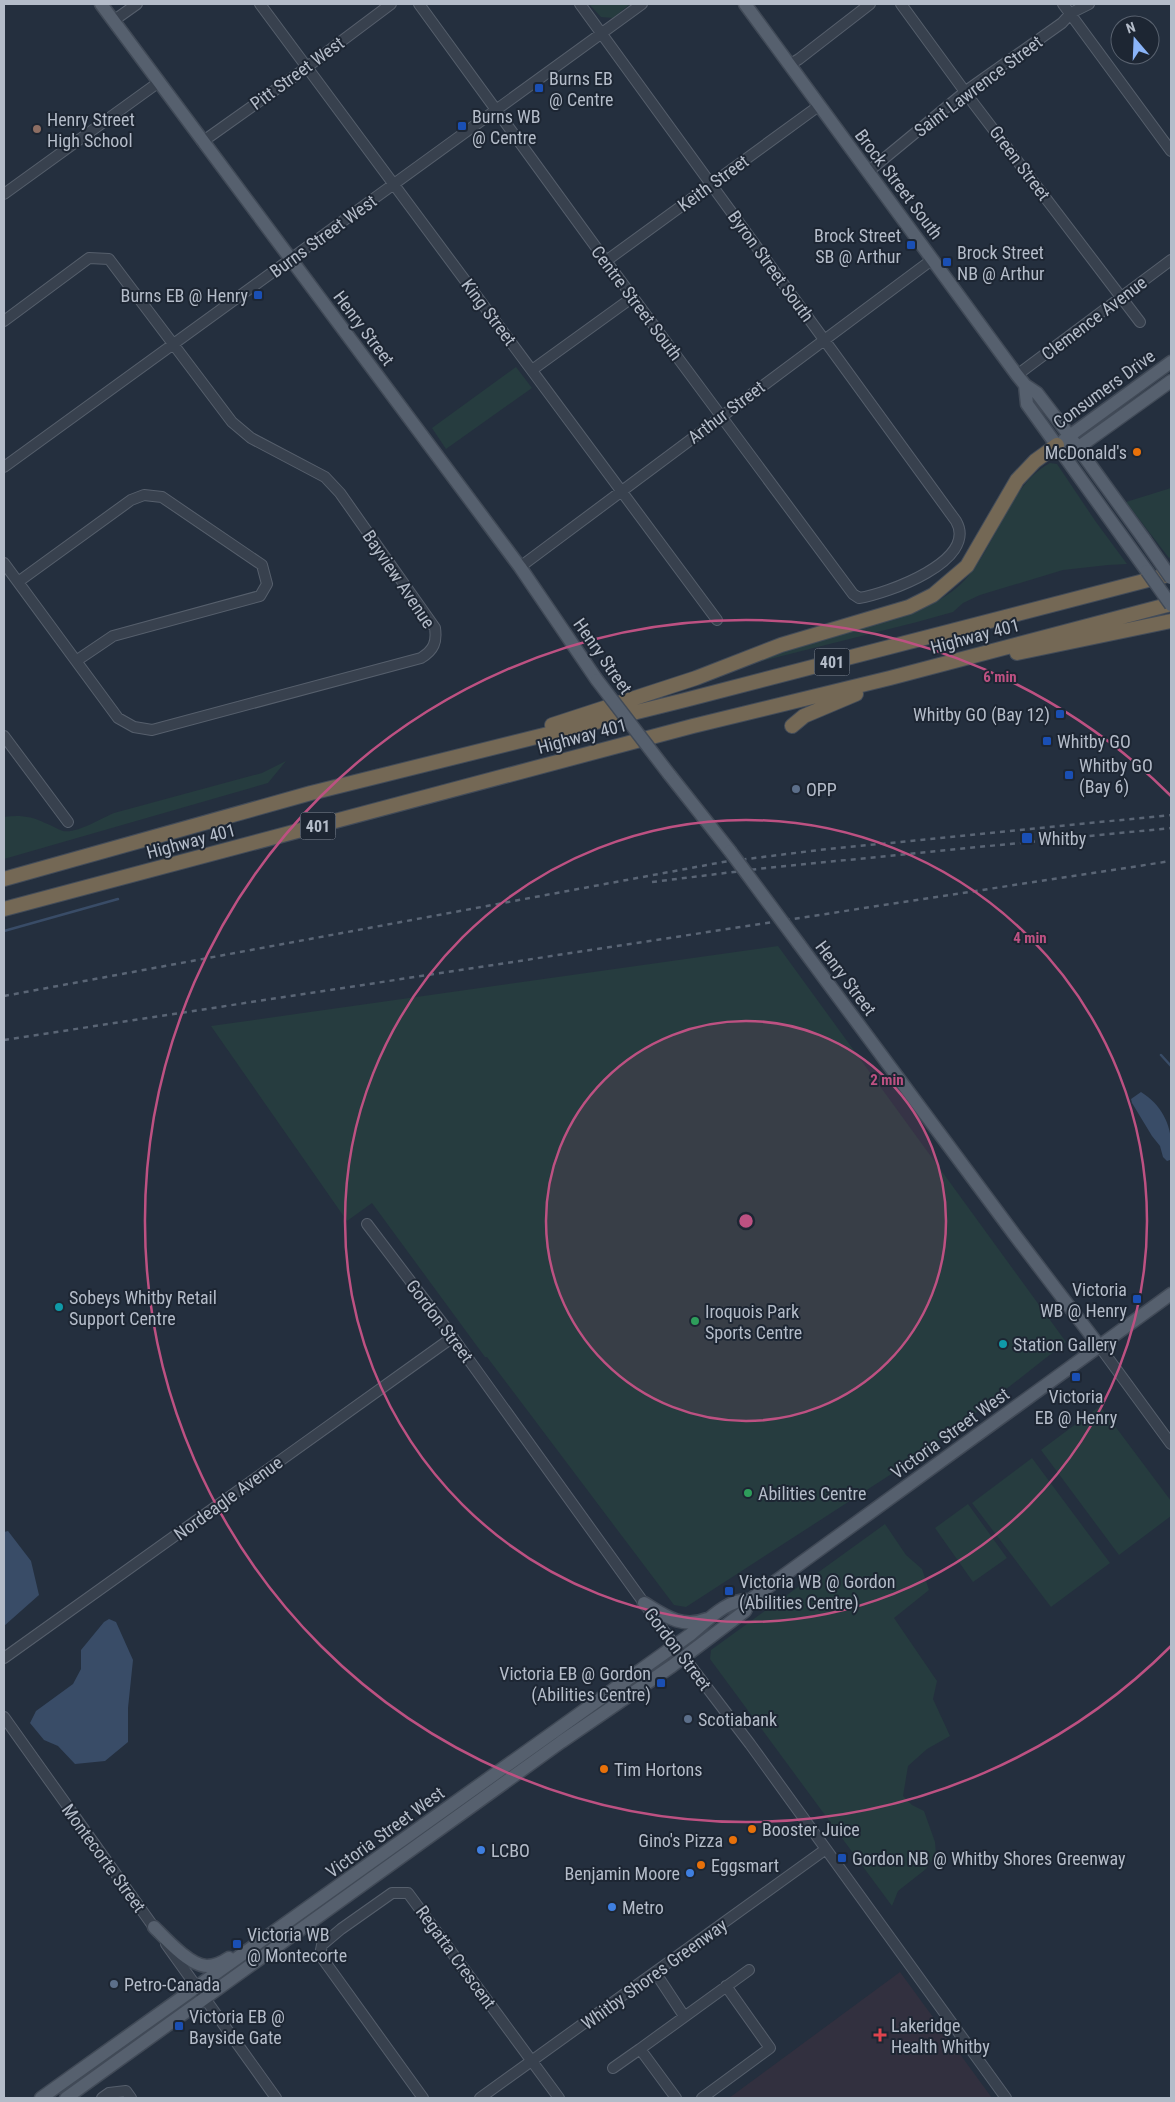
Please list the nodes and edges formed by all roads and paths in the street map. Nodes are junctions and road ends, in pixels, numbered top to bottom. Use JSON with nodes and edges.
{"nodes":[{"id":1,"x":101,"y":4,"type":"edge"},
{"id":2,"x":137,"y":4,"type":"edge"},
{"id":3,"x":260,"y":4,"type":"edge"},
{"id":4,"x":391,"y":4,"type":"edge"},
{"id":5,"x":419,"y":4,"type":"edge"},
{"id":6,"x":580,"y":4,"type":"edge"},
{"id":7,"x":642,"y":4,"type":"edge"},
{"id":8,"x":745,"y":4,"type":"edge"},
{"id":9,"x":870,"y":4,"type":"edge"},
{"id":10,"x":902,"y":4,"type":"edge"},
{"id":11,"x":1063,"y":4,"type":"edge"},
{"id":12,"x":1089,"y":4,"type":"edge"},
{"id":13,"x":1071,"y":14,"type":"junction"},
{"id":14,"x":113,"y":20,"type":"junction"},
{"id":15,"x":602,"y":33,"type":"junction"},
{"id":16,"x":789,"y":65,"type":"junction"},
{"id":17,"x":307,"y":66,"type":"junction"},
{"id":18,"x":159,"y":82,"type":"junction"},
{"id":19,"x":966,"y":91,"type":"junction"},
{"id":20,"x":820,"y":106,"type":"junction"},
{"id":21,"x":497,"y":110,"type":"junction"},
{"id":22,"x":202,"y":142,"type":"junction"},
{"id":23,"x":1171,"y":151,"type":"edge"},
{"id":24,"x":869,"y":171,"type":"junction"},
{"id":25,"x":712,"y":184,"type":"junction"},
{"id":26,"x":393,"y":185,"type":"junction"},
{"id":27,"x":4,"y":194,"type":"edge"},
{"id":28,"x":934,"y":259,"type":"junction"},
{"id":29,"x":292,"y":260,"type":"junction"},
{"id":30,"x":1171,"y":260,"type":"edge"},
{"id":31,"x":606,"y":261,"type":"junction"},
{"id":32,"x":1122,"y":296,"type":"junction"},
{"id":33,"x":633,"y":297,"type":"junction"},
{"id":34,"x":5,"y":317,"type":"edge"},
{"id":35,"x":1140,"y":322,"type":"dead end"},
{"id":36,"x":825,"y":339,"type":"junction"},
{"id":37,"x":173,"y":345,"type":"junction"},
{"id":38,"x":1171,"y":362,"type":"edge"},
{"id":39,"x":532,"y":370,"type":"junction"},
{"id":40,"x":1021,"y":380,"type":"junction"},
{"id":41,"x":1171,"y":380,"type":"edge"},
{"id":42,"x":722,"y":416,"type":"junction"},
{"id":43,"x":1070,"y":436,"type":"junction"},
{"id":44,"x":1057,"y":444,"type":"junction"},
{"id":45,"x":1078,"y":448,"type":"junction"},
{"id":46,"x":1066,"y":456,"type":"junction"},
{"id":47,"x":4,"y":467,"type":"edge"},
{"id":48,"x":622,"y":491,"type":"junction"},
{"id":49,"x":4,"y":563,"type":"edge"},
{"id":50,"x":520,"y":567,"type":"junction"},
{"id":51,"x":1171,"y":567,"type":"edge"},
{"id":52,"x":1171,"y":574,"type":"edge"},
{"id":53,"x":1171,"y":578,"type":"edge"},
{"id":54,"x":18,"y":582,"type":"junction"},
{"id":55,"x":859,"y":598,"type":"joint"},
{"id":56,"x":1171,"y":604,"type":"edge"},
{"id":57,"x":717,"y":620,"type":"dead end"},
{"id":58,"x":1171,"y":621,"type":"edge"},
{"id":59,"x":978,"y":624,"type":"junction"},
{"id":60,"x":76,"y":661,"type":"junction"},
{"id":61,"x":893,"y":677,"type":"junction"},
{"id":62,"x":792,"y":726,"type":"dead end"},
{"id":63,"x":4,"y":736,"type":"edge"},
{"id":64,"x":312,"y":793,"type":"junction"},
{"id":65,"x":68,"y":822,"type":"dead end"},
{"id":66,"x":4,"y":879,"type":"edge"},
{"id":67,"x":4,"y":909,"type":"edge"},
{"id":68,"x":367,"y":1224,"type":"dead end"},
{"id":69,"x":1171,"y":1294,"type":"edge"},
{"id":70,"x":453,"y":1337,"type":"junction"},
{"id":71,"x":1100,"y":1346,"type":"junction"},
{"id":72,"x":1171,"y":1444,"type":"edge"},
{"id":73,"x":750,"y":1600,"type":"junction"},
{"id":74,"x":644,"y":1603,"type":"junction"},
{"id":75,"x":712,"y":1617,"type":"junction"},
{"id":76,"x":675,"y":1645,"type":"junction"},
{"id":77,"x":684,"y":1657,"type":"junction"},
{"id":78,"x":4,"y":1658,"type":"edge"},
{"id":79,"x":4,"y":1717,"type":"edge"},
{"id":80,"x":826,"y":1849,"type":"junction"},
{"id":81,"x":154,"y":1927,"type":"junction"},
{"id":82,"x":267,"y":1938,"type":"junction"},
{"id":83,"x":749,"y":1970,"type":"dead end"},
{"id":84,"x":654,"y":1972,"type":"junction"},
{"id":85,"x":726,"y":1986,"type":"junction"},
{"id":86,"x":197,"y":1988,"type":"junction"},
{"id":87,"x":205,"y":1999,"type":"junction"},
{"id":88,"x":684,"y":2016,"type":"junction"},
{"id":89,"x":640,"y":2049,"type":"junction"},
{"id":90,"x":532,"y":2061,"type":"junction"},
{"id":91,"x":614,"y":2068,"type":"dead end"},
{"id":92,"x":41,"y":2098,"type":"edge"},
{"id":93,"x":66,"y":2098,"type":"edge"},
{"id":94,"x":102,"y":2098,"type":"edge"},
{"id":95,"x":131,"y":2098,"type":"edge"},
{"id":96,"x":276,"y":2098,"type":"edge"},
{"id":97,"x":423,"y":2098,"type":"edge"},
{"id":98,"x":480,"y":2098,"type":"edge"},
{"id":99,"x":559,"y":2098,"type":"edge"},
{"id":100,"x":676,"y":2098,"type":"edge"},
{"id":101,"x":702,"y":2098,"type":"edge"},
{"id":102,"x":1006,"y":2098,"type":"edge"}],
"edges":[{"from":1,"to":14,"type":"main road","name":"Henry Street"},
{"from":2,"to":14,"type":"street"},
{"from":3,"to":17,"type":"street","name":"King Street"},
{"from":4,"to":17,"type":"street","name":"Pitt Street West"},
{"from":5,"to":21,"type":"street","name":"Centre Street South"},
{"from":6,"to":15,"type":"street","name":"Byron Street South"},
{"from":7,"to":15,"type":"street","name":"Burns Street West"},
{"from":8,"to":16,"type":"main road","name":"Brock Street South"},
{"from":9,"to":16,"type":"street"},
{"from":10,"to":19,"type":"street","name":"Green Street"},
{"from":11,"to":13,"type":"street"},
{"from":12,"to":13,"type":"street","name":"Saint Lawrence Street"},
{"from":13,"to":19,"type":"street","name":"Saint Lawrence Street"},
{"from":13,"to":23,"type":"street"},
{"from":14,"to":18,"type":"main road","name":"Henry Street"},
{"from":15,"to":21,"type":"street","name":"Burns Street West"},
{"from":15,"to":25,"type":"street","name":"Byron Street South"},
{"from":16,"to":20,"type":"main road","name":"Brock Street South"},
{"from":17,"to":22,"type":"street","name":"Pitt Street West"},
{"from":17,"to":26,"type":"street","name":"King Street"},
{"from":18,"to":22,"type":"main road","name":"Henry Street"},
{"from":18,"to":27,"type":"street"},
{"from":19,"to":24,"type":"street","name":"Saint Lawrence Street"},
{"from":19,"to":32,"type":"street","name":"Green Street"},
{"from":20,"to":24,"type":"main road","name":"Brock Street South"},
{"from":20,"to":25,"type":"street","name":"Keith Street"},
{"from":21,"to":26,"type":"street","name":"Burns Street West"},
{"from":21,"to":31,"type":"street","name":"Centre Street South"},
{"from":22,"to":29,"type":"main road","name":"Henry Street"},
{"from":24,"to":28,"type":"main road","name":"Brock Street South"},
{"from":25,"to":31,"type":"street","name":"Keith Street"},
{"from":25,"to":36,"type":"street","name":"Byron Street South"},
{"from":26,"to":29,"type":"street","name":"Burns Street West"},
{"from":26,"to":39,"type":"street","name":"King Street"},
{"from":28,"to":36,"type":"street","name":"Arthur Street"},
{"from":28,"to":40,"type":"main road","name":"Brock Street South"},
{"from":29,"to":37,"type":"street","name":"Burns Street West"},
{"from":29,"to":50,"type":"main road","name":"Henry Street"},
{"from":30,"to":32,"type":"street","name":"Clemence Avenue"},
{"from":31,"to":33,"type":"street","name":"Centre Street South"},
{"from":32,"to":35,"type":"street","name":"Green Street"},
{"from":32,"to":40,"type":"street","name":"Clemence Avenue"},
{"from":33,"to":39,"type":"street"},
{"from":33,"to":42,"type":"street","name":"Centre Street South"},
{"from":34,"to":37,"type":"street","name":"Bayview Avenue"},
{"from":36,"to":42,"type":"street","name":"Arthur Street"},
{"from":36,"to":55,"type":"street","name":"Byron Street South"},
{"from":37,"to":47,"type":"street","name":"Burns Street West"},
{"from":37,"to":60,"type":"street","name":"Bayview Avenue"},
{"from":38,"to":43,"type":"main road","name":"Consumers Drive"},
{"from":39,"to":48,"type":"street","name":"King Street"},
{"from":40,"to":43,"type":"main road","name":"Brock Street South"},
{"from":40,"to":44,"type":"main road","name":"Brock Street South"},
{"from":41,"to":45,"type":"main road","name":"Consumers Drive"},
{"from":42,"to":48,"type":"street","name":"Arthur Street"},
{"from":42,"to":55,"type":"street","name":"Centre Street South"},
{"from":43,"to":44,"type":"main road","name":"Consumers Drive"},
{"from":43,"to":45,"type":"main road","name":"Brock Street South"},
{"from":44,"to":46,"type":"main road","name":"Brock Street South"},
{"from":44,"to":64,"type":"highway"},
{"from":45,"to":46,"type":"main road","name":"Consumers Drive"},
{"from":45,"to":53,"type":"main road","name":"Brock Street South","bridge":true},
{"from":46,"to":56,"type":"main road","name":"Brock Street South","bridge":true},
{"from":48,"to":50,"type":"street","name":"Arthur Street"},
{"from":48,"to":57,"type":"street","name":"King Street"},
{"from":49,"to":54,"type":"street","name":"Bayview Avenue"},
{"from":50,"to":71,"type":"main road","name":"Henry Street","bridge":true},
{"from":51,"to":59,"type":"highway"},
{"from":52,"to":59,"type":"highway","name":"Highway 401","number":"401"},
{"from":54,"to":60,"type":"street","name":"Bayview Avenue"},
{"from":54,"to":60,"type":"street"},
{"from":56,"to":61,"type":"highway","name":"Highway 401","number":"401"},
{"from":58,"to":61,"type":"highway"},
{"from":59,"to":64,"type":"highway","name":"Highway 401","number":"401"},
{"from":61,"to":62,"type":"highway"},
{"from":61,"to":67,"type":"highway","name":"Highway 401","number":"401"},
{"from":63,"to":65,"type":"street"},
{"from":64,"to":66,"type":"highway","name":"Highway 401","number":"401"},
{"from":68,"to":70,"type":"street","name":"Gordon Street"},
{"from":69,"to":71,"type":"main road","name":"Victoria Street West"},
{"from":70,"to":74,"type":"street","name":"Gordon Street"},
{"from":70,"to":78,"type":"street","name":"Nordeagle Avenue"},
{"from":71,"to":72,"type":"street"},
{"from":71,"to":73,"type":"main road","name":"Victoria Street West"},
{"from":73,"to":75,"type":"main road","name":"Victoria Street West"},
{"from":73,"to":77,"type":"main road","name":"Victoria Street West"},
{"from":74,"to":75,"type":"main road"},
{"from":74,"to":76,"type":"street","name":"Gordon Street"},
{"from":75,"to":76,"type":"main road","name":"Victoria Street West"},
{"from":76,"to":77,"type":"street","name":"Gordon Street"},
{"from":76,"to":82,"type":"main road","name":"Victoria Street West"},
{"from":77,"to":80,"type":"street","name":"Gordon Street"},
{"from":77,"to":87,"type":"main road","name":"Victoria Street West"},
{"from":79,"to":81,"type":"street","name":"Montecorte Street"},
{"from":80,"to":84,"type":"street","name":"Whitby Shores Greenway"},
{"from":80,"to":102,"type":"street","name":"Gordon Street"},
{"from":81,"to":82,"type":"main road"},
{"from":81,"to":86,"type":"street","name":"Montecorte Street"},
{"from":82,"to":86,"type":"main road","name":"Victoria Street West"},
{"from":83,"to":85,"type":"street"},
{"from":84,"to":88,"type":"street"},
{"from":84,"to":90,"type":"street","name":"Whitby Shores Greenway"},
{"from":85,"to":88,"type":"street"},
{"from":85,"to":101,"type":"street"},
{"from":86,"to":87,"type":"street","name":"Montecorte Street"},
{"from":86,"to":92,"type":"main road","name":"Victoria Street West"},
{"from":87,"to":93,"type":"main road","name":"Victoria Street West"},
{"from":87,"to":96,"type":"street","name":"Montecorte Street"},
{"from":88,"to":89,"type":"street"},
{"from":89,"to":91,"type":"street"},
{"from":89,"to":100,"type":"street"},
{"from":90,"to":97,"type":"street","name":"Regatta Crescent"},
{"from":90,"to":98,"type":"street","name":"Whitby Shores Greenway"},
{"from":90,"to":99,"type":"street"},
{"from":94,"to":95,"type":"street"}]}
